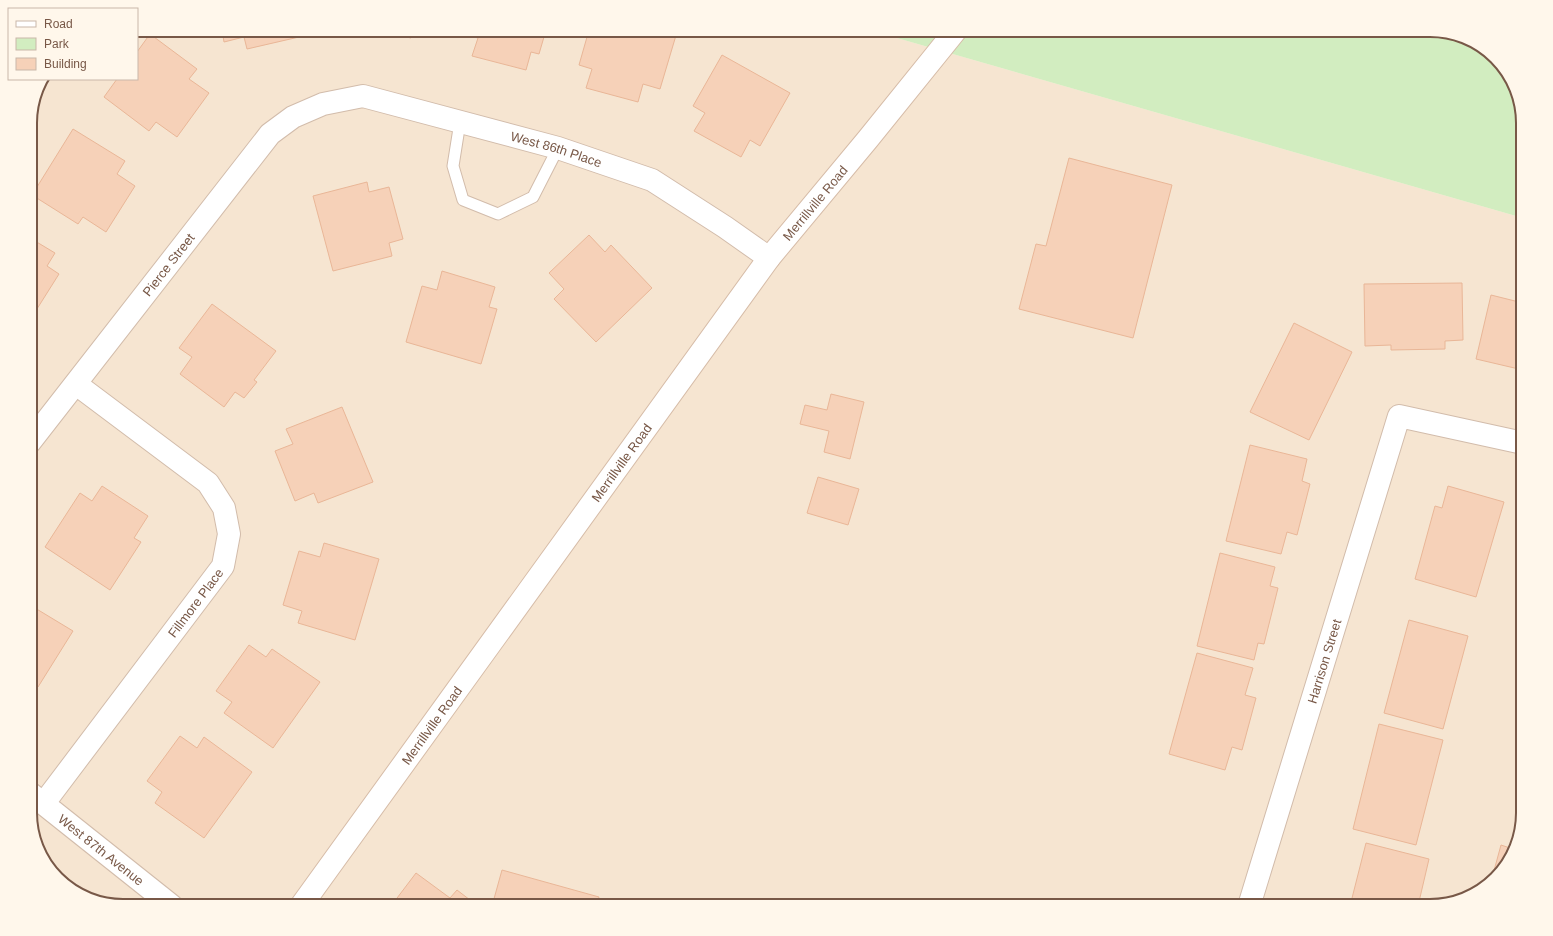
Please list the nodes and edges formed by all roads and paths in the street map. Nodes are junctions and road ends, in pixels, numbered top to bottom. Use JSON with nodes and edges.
{"nodes":[{"id":1,"x":950,"y":37,"type":"edge"},
{"id":2,"x":323,"y":104,"type":"joint"},
{"id":3,"x":460,"y":122,"type":"junction"},
{"id":4,"x":558,"y":148,"type":"junction"},
{"id":5,"x":769,"y":258,"type":"junction"},
{"id":6,"x":76,"y":384,"type":"junction"},
{"id":7,"x":37,"y":433,"type":"edge"},
{"id":8,"x":1516,"y":441,"type":"edge"},
{"id":9,"x":37,"y":798,"type":"edge"},
{"id":10,"x":163,"y":899,"type":"edge"},
{"id":11,"x":306,"y":899,"type":"edge"},
{"id":12,"x":1251,"y":899,"type":"edge"}],
"edges":[{"from":1,"to":5,"type":"street","name":"Merrillville Road"},
{"from":2,"to":3,"type":"street","name":"West 86th Place"},
{"from":2,"to":6,"type":"street","name":"Pierce Street"},
{"from":3,"to":4,"type":"street","name":"West 86th Place"},
{"from":3,"to":4,"type":"lane"},
{"from":4,"to":5,"type":"street","name":"West 86th Place"},
{"from":5,"to":11,"type":"street","name":"Merrillville Road"},
{"from":6,"to":7,"type":"street","name":"Pierce Street"},
{"from":6,"to":9,"type":"street","name":"Fillmore Place"},
{"from":8,"to":12,"type":"street","name":"Harrison Street"},
{"from":9,"to":10,"type":"street","name":"West 87th Avenue"}]}
